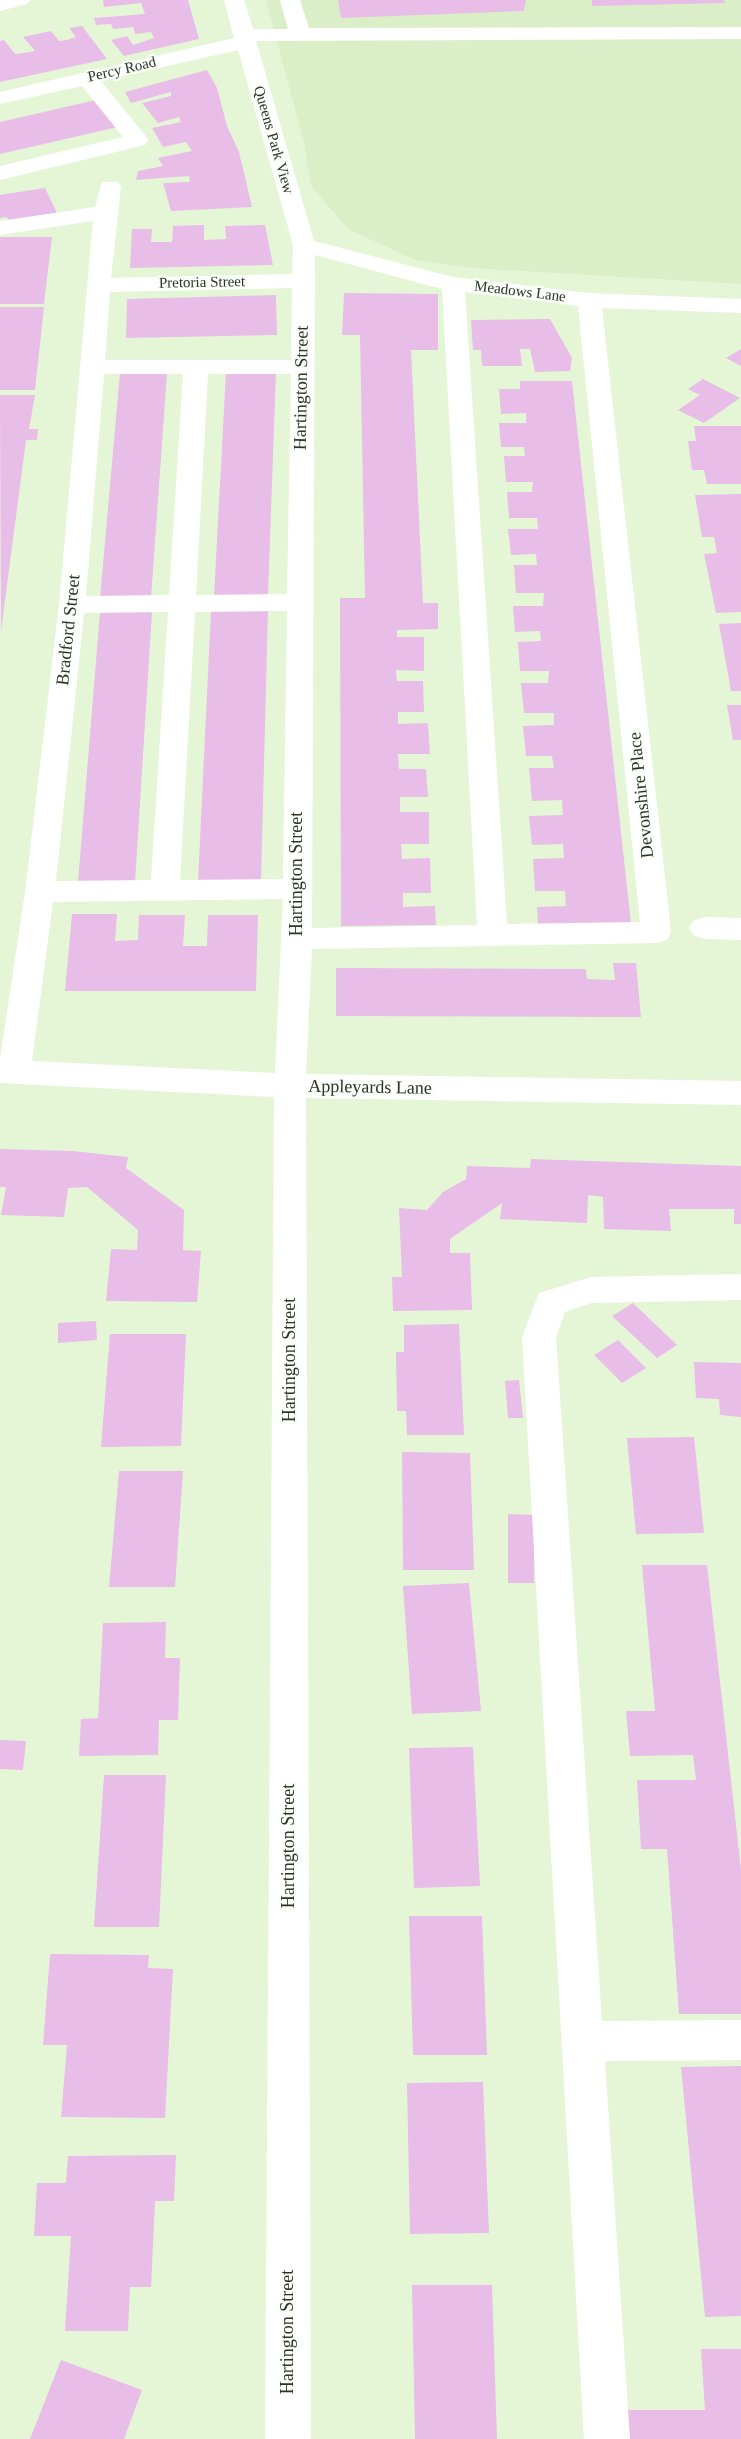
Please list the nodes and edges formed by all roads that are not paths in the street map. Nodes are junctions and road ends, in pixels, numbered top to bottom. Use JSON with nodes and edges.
{"nodes":[{"id":1,"x":20,"y":0,"type":"edge"},
{"id":2,"x":234,"y":0,"type":"edge"},
{"id":3,"x":291,"y":0,"type":"edge"},
{"id":4,"x":0,"y":5,"type":"edge"},
{"id":5,"x":741,"y":33,"type":"edge"},
{"id":6,"x":300,"y":34,"type":"junction"},
{"id":7,"x":244,"y":38,"type":"junction"},
{"id":8,"x":87,"y":78,"type":"junction"},
{"id":9,"x":0,"y":98,"type":"edge"},
{"id":10,"x":0,"y":173,"type":"edge"},
{"id":11,"x":0,"y":228,"type":"edge"},
{"id":12,"x":304,"y":245,"type":"junction"},
{"id":13,"x":304,"y":281,"type":"junction"},
{"id":14,"x":453,"y":284,"type":"junction"},
{"id":15,"x":99,"y":285,"type":"junction"},
{"id":16,"x":589,"y":300,"type":"junction"},
{"id":17,"x":741,"y":306,"type":"edge"},
{"id":18,"x":90,"y":367,"type":"junction"},
{"id":19,"x":196,"y":367,"type":"junction"},
{"id":20,"x":303,"y":367,"type":"junction"},
{"id":21,"x":183,"y":602,"type":"junction"},
{"id":22,"x":299,"y":602,"type":"junction"},
{"id":23,"x":72,"y":604,"type":"junction"},
{"id":24,"x":296,"y":889,"type":"junction"},
{"id":25,"x":165,"y":890,"type":"junction"},
{"id":26,"x":40,"y":892,"type":"junction"},
{"id":27,"x":704,"y":928,"type":"dead end"},
{"id":28,"x":741,"y":929,"type":"edge"},
{"id":29,"x":493,"y":937,"type":"junction"},
{"id":30,"x":297,"y":939,"type":"junction"},
{"id":31,"x":8,"y":1071,"type":"edge"},
{"id":32,"x":291,"y":1086,"type":"junction"},
{"id":33,"x":741,"y":1093,"type":"edge"},
{"id":34,"x":741,"y":1287,"type":"edge"},
{"id":35,"x":741,"y":2040,"type":"edge"},
{"id":36,"x":582,"y":2041,"type":"junction"},
{"id":37,"x":285,"y":2433,"type":"edge"},
{"id":38,"x":607,"y":2439,"type":"edge"}],
"edges":[{"from":1,"to":4,"type":"street"},
{"from":2,"to":7,"type":"street","name":"Queens Park View"},
{"from":3,"to":6,"type":"street"},
{"from":5,"to":6,"type":"street","name":"Percy Road"},
{"from":6,"to":7,"type":"street","name":"Percy Road"},
{"from":7,"to":8,"type":"street","name":"Percy Road"},
{"from":7,"to":12,"type":"street","name":"Queens Park View"},
{"from":8,"to":9,"type":"street","name":"Percy Road"},
{"from":8,"to":10,"type":"street"},
{"from":11,"to":15,"type":"street","name":"Bradford Street"},
{"from":12,"to":13,"type":"street","name":"Queens Park View"},
{"from":12,"to":14,"type":"street","name":"Meadows Lane"},
{"from":13,"to":15,"type":"street","name":"Pretoria Street"},
{"from":13,"to":20,"type":"street","name":"Hartington Street"},
{"from":14,"to":16,"type":"street","name":"Meadows Lane"},
{"from":14,"to":29,"type":"street"},
{"from":15,"to":18,"type":"street","name":"Bradford Street"},
{"from":16,"to":17,"type":"street","name":"Meadows Lane"},
{"from":16,"to":29,"type":"street","name":"Devonshire Place"},
{"from":18,"to":19,"type":"street"},
{"from":18,"to":23,"type":"street","name":"Bradford Street"},
{"from":19,"to":20,"type":"street"},
{"from":19,"to":21,"type":"street"},
{"from":20,"to":22,"type":"street","name":"Hartington Street"},
{"from":21,"to":22,"type":"street"},
{"from":21,"to":23,"type":"street"},
{"from":21,"to":25,"type":"street"},
{"from":22,"to":24,"type":"street","name":"Hartington Street"},
{"from":23,"to":26,"type":"street","name":"Bradford Street"},
{"from":24,"to":25,"type":"street"},
{"from":24,"to":30,"type":"street","name":"Hartington Street"},
{"from":25,"to":26,"type":"street"},
{"from":26,"to":31,"type":"street","name":"Bradford Street"},
{"from":27,"to":28,"type":"street"},
{"from":29,"to":30,"type":"street","name":"Devonshire Place"},
{"from":30,"to":32,"type":"street","name":"Hartington Street"},
{"from":31,"to":32,"type":"street","name":"Appleyards Lane"},
{"from":32,"to":33,"type":"street","name":"Appleyards Lane"},
{"from":32,"to":37,"type":"street","name":"Hartington Street"},
{"from":34,"to":36,"type":"street"},
{"from":35,"to":36,"type":"street"},
{"from":36,"to":38,"type":"street"}]}
